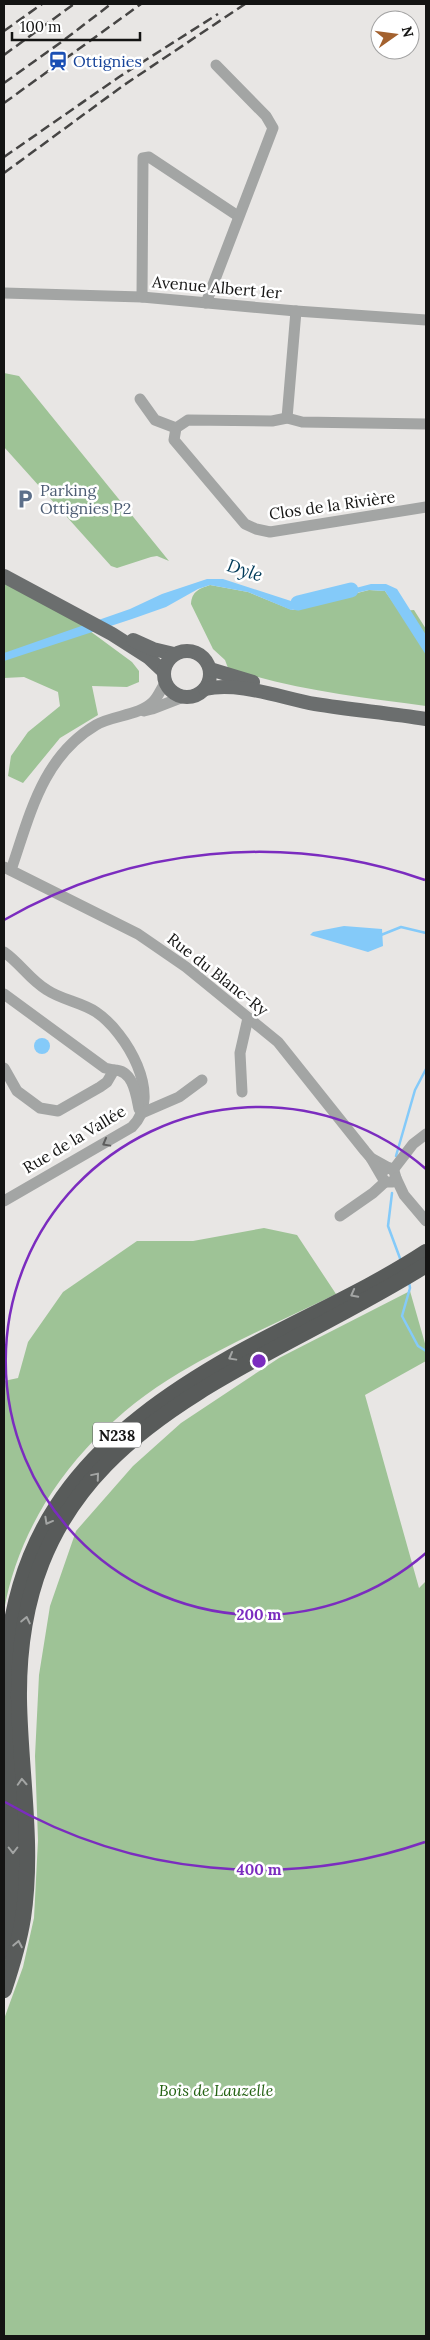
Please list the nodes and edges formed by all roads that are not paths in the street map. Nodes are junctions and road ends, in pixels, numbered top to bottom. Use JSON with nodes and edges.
{"nodes":[{"id":1,"x":216,"y":65,"type":"dead end"},
{"id":2,"x":238,"y":216,"type":"junction"},
{"id":3,"x":4,"y":294,"type":"edge"},
{"id":4,"x":142,"y":297,"type":"junction"},
{"id":5,"x":206,"y":302,"type":"junction"},
{"id":6,"x":296,"y":312,"type":"junction"},
{"id":7,"x":426,"y":320,"type":"edge"},
{"id":8,"x":140,"y":399,"type":"dead end"},
{"id":9,"x":287,"y":418,"type":"junction"},
{"id":10,"x":426,"y":424,"type":"edge"},
{"id":11,"x":176,"y":428,"type":"junction"},
{"id":12,"x":426,"y":507,"type":"edge"},
{"id":13,"x":4,"y":576,"type":"edge"},
{"id":14,"x":112,"y":634,"type":"junction"},
{"id":15,"x":174,"y":654,"type":"junction"},
{"id":16,"x":210,"y":669,"type":"junction"},
{"id":17,"x":165,"y":677,"type":"junction"},
{"id":18,"x":205,"y":689,"type":"junction"},
{"id":19,"x":183,"y":697,"type":"junction"},
{"id":20,"x":426,"y":710,"type":"edge"},
{"id":21,"x":135,"y":711,"type":"junction"},
{"id":22,"x":426,"y":719,"type":"edge"},
{"id":23,"x":7,"y":868,"type":"edge"},
{"id":24,"x":4,"y":952,"type":"edge"},
{"id":25,"x":4,"y":994,"type":"edge"},
{"id":26,"x":248,"y":1018,"type":"junction"},
{"id":27,"x":4,"y":1068,"type":"edge"},
{"id":28,"x":114,"y":1070,"type":"junction"},
{"id":29,"x":202,"y":1080,"type":"dead end"},
{"id":30,"x":242,"y":1092,"type":"dead end"},
{"id":31,"x":141,"y":1114,"type":"junction"},
{"id":32,"x":426,"y":1134,"type":"edge"},
{"id":33,"x":389,"y":1176,"type":"junction"},
{"id":34,"x":4,"y":1201,"type":"edge"},
{"id":35,"x":340,"y":1216,"type":"dead end"},
{"id":36,"x":426,"y":1221,"type":"edge"},
{"id":37,"x":426,"y":1252,"type":"edge"},
{"id":38,"x":426,"y":1265,"type":"edge"},
{"id":39,"x":278,"y":1340,"type":"junction"},
{"id":40,"x":4,"y":1952,"type":"edge"},
{"id":41,"x":4,"y":1990,"type":"edge"}],
"edges":[{"from":1,"to":2,"type":"street"},
{"from":2,"to":4,"type":"street"},
{"from":2,"to":5,"type":"street"},
{"from":3,"to":4,"type":"street","name":"Avenue Albert 1er"},
{"from":4,"to":5,"type":"street","name":"Avenue Albert 1er"},
{"from":5,"to":6,"type":"street","name":"Avenue Albert 1er"},
{"from":6,"to":7,"type":"street","name":"Avenue Albert 1er"},
{"from":6,"to":9,"type":"street"},
{"from":8,"to":11,"type":"street"},
{"from":9,"to":10,"type":"street"},
{"from":9,"to":11,"type":"street"},
{"from":11,"to":12,"type":"street","name":"Clos de la Rivière"},
{"from":13,"to":14,"type":"main road"},
{"from":14,"to":15,"type":"main road"},
{"from":14,"to":17,"type":"main road"},
{"from":15,"to":16,"type":"main road"},
{"from":15,"to":17,"type":"main road"},
{"from":16,"to":18,"type":"main road"},
{"from":16,"to":20,"type":"main road"},
{"from":17,"to":19,"type":"main road"},
{"from":17,"to":21,"type":"street"},
{"from":18,"to":19,"type":"main road"},
{"from":18,"to":22,"type":"main road"},
{"from":19,"to":21,"type":"street"},
{"from":21,"to":23,"type":"street"},
{"from":23,"to":26,"type":"street","name":"Rue du Blanc-Ry"},
{"from":24,"to":31,"type":"street","name":"Rue de la Vallée"},
{"from":25,"to":28,"type":"street"},
{"from":26,"to":30,"type":"street"},
{"from":26,"to":33,"type":"street","name":"Rue du Blanc-Ry"},
{"from":27,"to":28,"type":"street"},
{"from":28,"to":31,"type":"street"},
{"from":29,"to":31,"type":"street"},
{"from":31,"to":34,"type":"street","name":"Rue de la Vallée","one_way":true},
{"from":32,"to":33,"type":"street"},
{"from":33,"to":35,"type":"street"},
{"from":33,"to":36,"type":"street","name":"Rue du Blanc-Ry"},
{"from":37,"to":39,"type":"highway","number":"N238","one_way":true},
{"from":38,"to":39,"type":"highway","number":"N238"},
{"from":39,"to":40,"type":"highway","number":"N238","one_way":true},
{"from":41,"to":39,"type":"highway","number":"N238","one_way":true}]}
